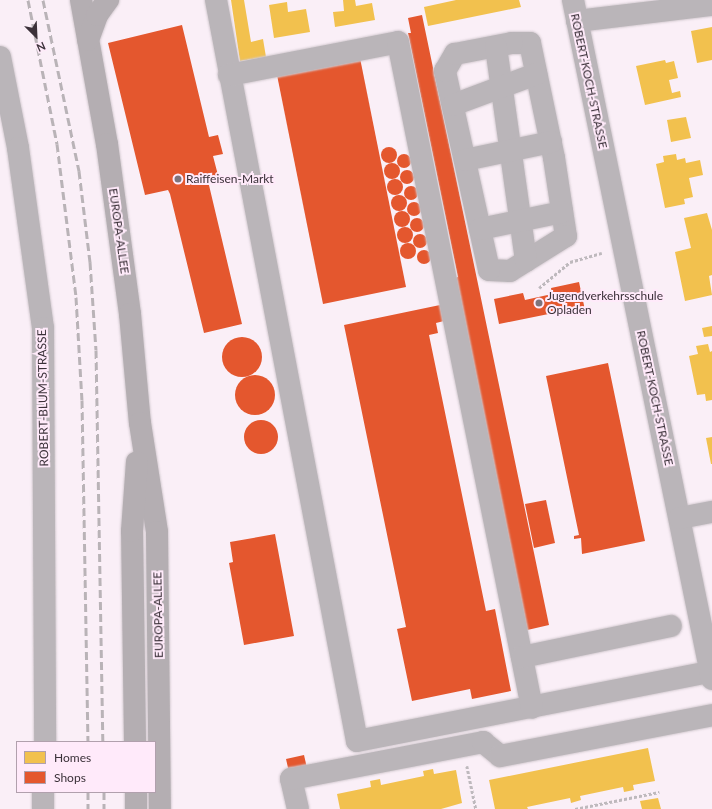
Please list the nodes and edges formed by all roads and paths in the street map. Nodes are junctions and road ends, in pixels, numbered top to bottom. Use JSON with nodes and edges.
{"nodes":[{"id":1,"x":81,"y":0,"type":"edge"},
{"id":2,"x":108,"y":0,"type":"edge"},
{"id":3,"x":216,"y":0,"type":"edge"},
{"id":4,"x":712,"y":5,"type":"edge"},
{"id":5,"x":575,"y":10,"type":"edge"},
{"id":6,"x":88,"y":40,"type":"junction"},
{"id":7,"x":496,"y":47,"type":"junction"},
{"id":8,"x":0,"y":57,"type":"edge"},
{"id":9,"x":536,"y":74,"type":"junction"},
{"id":10,"x":229,"y":75,"type":"junction"},
{"id":11,"x":501,"y":87,"type":"junction"},
{"id":12,"x":453,"y":104,"type":"junction"},
{"id":13,"x":551,"y":142,"type":"junction"},
{"id":14,"x":509,"y":150,"type":"junction"},
{"id":15,"x":465,"y":160,"type":"junction"},
{"id":16,"x":562,"y":212,"type":"junction"},
{"id":17,"x":519,"y":222,"type":"junction"},
{"id":18,"x":480,"y":229,"type":"junction"},
{"id":19,"x":624,"y":246,"type":"junction"},
{"id":20,"x":526,"y":261,"type":"junction"},
{"id":21,"x":539,"y":288,"type":"dead end"},
{"id":22,"x":140,"y":423,"type":"junction"},
{"id":23,"x":712,"y":512,"type":"edge"},
{"id":24,"x":680,"y":518,"type":"junction"},
{"id":25,"x":671,"y":626,"type":"dead end"},
{"id":26,"x":522,"y":657,"type":"junction"},
{"id":27,"x":711,"y":676,"type":"edge"},
{"id":28,"x":532,"y":708,"type":"junction"},
{"id":29,"x":712,"y":715,"type":"edge"},
{"id":30,"x":45,"y":741,"type":"edge"},
{"id":31,"x":135,"y":741,"type":"edge"},
{"id":32,"x":463,"y":747,"type":"junction"},
{"id":33,"x":659,"y":792,"type":"dead end"},
{"id":34,"x":43,"y":793,"type":"edge"},
{"id":35,"x":136,"y":793,"type":"edge"},
{"id":36,"x":298,"y":806,"type":"edge"},
{"id":37,"x":43,"y":809,"type":"edge"},
{"id":38,"x":136,"y":809,"type":"edge"},
{"id":39,"x":160,"y":809,"type":"edge"},
{"id":40,"x":476,"y":809,"type":"edge"},
{"id":41,"x":575,"y":809,"type":"edge"}],
"edges":[{"from":1,"to":6,"type":"main road","name":"EUROPA-ALLEE"},
{"from":2,"to":6,"type":"main road","name":"EUROPA-ALLEE"},
{"from":3,"to":10,"type":"street"},
{"from":4,"to":5,"type":"street"},
{"from":5,"to":19,"type":"street","name":"ROBERT-KOCH-STRASSE"},
{"from":6,"to":22,"type":"main road","name":"EUROPA-ALLEE"},
{"from":7,"to":9,"type":"street"},
{"from":7,"to":11,"type":"street"},
{"from":7,"to":12,"type":"street"},
{"from":8,"to":30,"type":"street","name":"ROBERT-BLUM-STRASSE"},
{"from":9,"to":11,"type":"street"},
{"from":9,"to":13,"type":"street"},
{"from":10,"to":26,"type":"street"},
{"from":10,"to":28,"type":"street"},
{"from":11,"to":12,"type":"street"},
{"from":11,"to":14,"type":"street"},
{"from":12,"to":15,"type":"street"},
{"from":13,"to":14,"type":"street"},
{"from":13,"to":16,"type":"street"},
{"from":14,"to":15,"type":"street"},
{"from":14,"to":17,"type":"street"},
{"from":15,"to":18,"type":"street"},
{"from":16,"to":17,"type":"street"},
{"from":16,"to":20,"type":"street"},
{"from":17,"to":18,"type":"street"},
{"from":17,"to":20,"type":"street"},
{"from":18,"to":20,"type":"street"},
{"from":19,"to":21,"type":"path"},
{"from":19,"to":24,"type":"street","name":"ROBERT-KOCH-STRASSE"},
{"from":22,"to":31,"type":"main road","name":"EUROPA-ALLEE"},
{"from":22,"to":39,"type":"main road","name":"EUROPA-ALLEE"},
{"from":23,"to":24,"type":"street"},
{"from":24,"to":27,"type":"street","name":"ROBERT-KOCH-STRASSE"},
{"from":25,"to":26,"type":"street"},
{"from":26,"to":28,"type":"street"},
{"from":27,"to":28,"type":"street"},
{"from":29,"to":32,"type":"street"},
{"from":32,"to":36,"type":"street"},
{"from":32,"to":40,"type":"path"},
{"from":33,"to":41,"type":"path"},
{"from":34,"to":37,"type":"street"},
{"from":35,"to":38,"type":"main road"}]}
